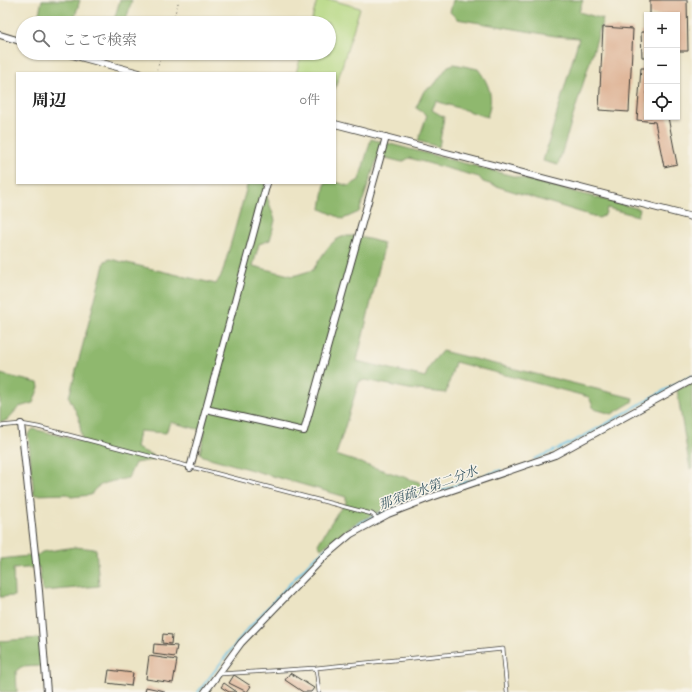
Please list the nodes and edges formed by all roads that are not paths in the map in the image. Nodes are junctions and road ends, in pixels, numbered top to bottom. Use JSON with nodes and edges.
{"nodes":[{"id":1,"x":0,"y":35,"type":"edge"},
{"id":2,"x":16,"y":40,"type":"edge"},
{"id":3,"x":91,"y":60,"type":"edge"},
{"id":4,"x":135,"y":72,"type":"edge"},
{"id":5,"x":336,"y":124,"type":"edge"},
{"id":6,"x":386,"y":137,"type":"junction"},
{"id":7,"x":267,"y":184,"type":"edge"},
{"id":8,"x":692,"y":217,"type":"edge"},
{"id":9,"x":692,"y":380,"type":"edge"},
{"id":10,"x":206,"y":409,"type":"junction"},
{"id":11,"x":21,"y":424,"type":"junction"},
{"id":12,"x":0,"y":426,"type":"edge"},
{"id":13,"x":190,"y":468,"type":"junction"},
{"id":14,"x":378,"y":519,"type":"junction"},
{"id":15,"x":316,"y":668,"type":"junction"},
{"id":16,"x":218,"y":674,"type":"junction"},
{"id":17,"x":47,"y":692,"type":"edge"},
{"id":18,"x":205,"y":692,"type":"edge"},
{"id":19,"x":319,"y":692,"type":"edge"},
{"id":20,"x":507,"y":692,"type":"edge"}],
"edges":[{"from":1,"to":2,"type":"street"},
{"from":3,"to":4,"type":"street"},
{"from":5,"to":6,"type":"street"},
{"from":6,"to":8,"type":"street"},
{"from":6,"to":10,"type":"street"},
{"from":7,"to":10,"type":"street"},
{"from":9,"to":14,"type":"street"},
{"from":10,"to":13,"type":"street"},
{"from":11,"to":12,"type":"lane"},
{"from":11,"to":13,"type":"lane"},
{"from":11,"to":17,"type":"street"},
{"from":13,"to":14,"type":"lane"},
{"from":14,"to":16,"type":"street"},
{"from":15,"to":16,"type":"lane"},
{"from":15,"to":19,"type":"lane"},
{"from":15,"to":20,"type":"lane"},
{"from":16,"to":18,"type":"street"}]}
